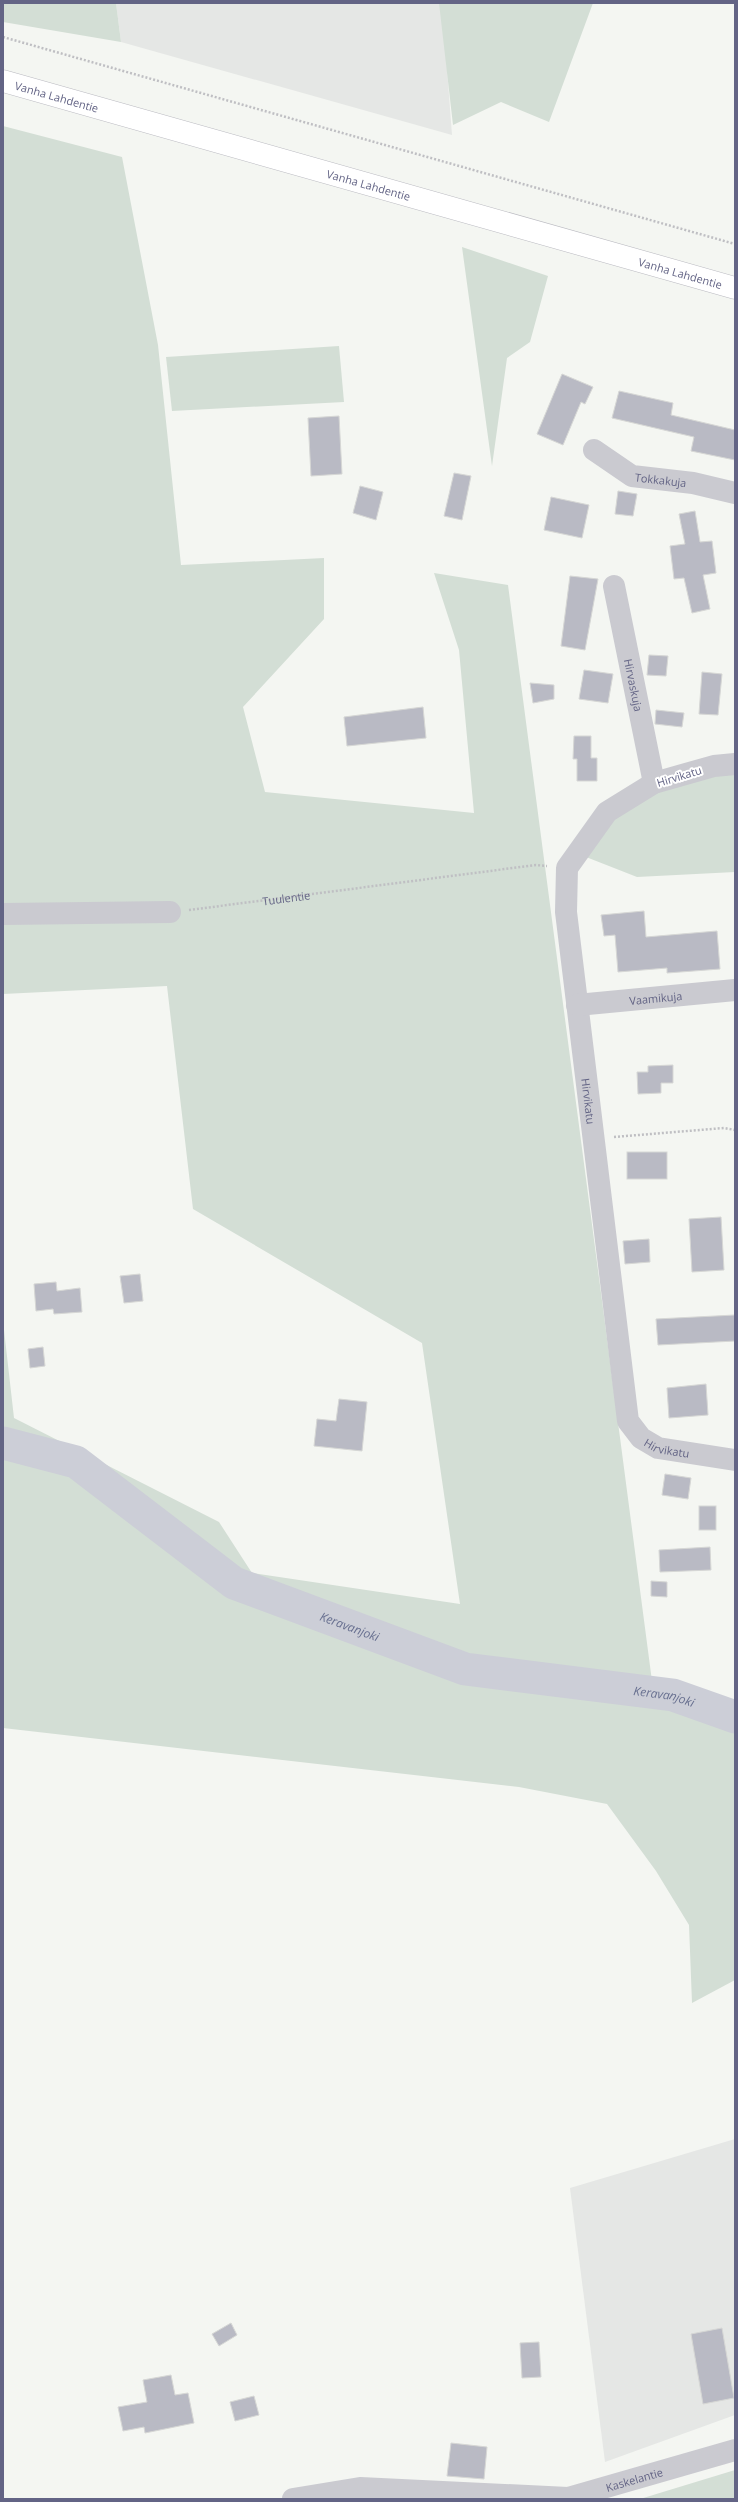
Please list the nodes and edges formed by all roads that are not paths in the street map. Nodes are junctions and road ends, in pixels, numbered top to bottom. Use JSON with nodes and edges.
{"nodes":[{"id":1,"x":3,"y":81,"type":"edge"},
{"id":2,"x":735,"y":288,"type":"edge"},
{"id":3,"x":594,"y":450,"type":"dead end"},
{"id":4,"x":735,"y":493,"type":"edge"},
{"id":5,"x":614,"y":586,"type":"dead end"},
{"id":6,"x":735,"y":764,"type":"edge"},
{"id":7,"x":654,"y":783,"type":"junction"},
{"id":8,"x":170,"y":912,"type":"road end"},
{"id":9,"x":3,"y":914,"type":"edge"},
{"id":10,"x":735,"y":990,"type":"edge"},
{"id":11,"x":577,"y":1005,"type":"junction"},
{"id":12,"x":735,"y":1460,"type":"edge"},
{"id":13,"x":735,"y":2450,"type":"edge"},
{"id":14,"x":293,"y":2499,"type":"edge"}],
"edges":[{"from":1,"to":2,"type":"main road","name":"Vanha Lahdentie"},
{"from":3,"to":4,"type":"street","name":"Tokkakuja"},
{"from":5,"to":7,"type":"street","name":"Hirvaskuja"},
{"from":6,"to":7,"type":"street","name":"Hirvikatu"},
{"from":7,"to":11,"type":"street","name":"Hirvikatu"},
{"from":8,"to":9,"type":"street"},
{"from":10,"to":11,"type":"street","name":"Vaamikuja"},
{"from":11,"to":12,"type":"street","name":"Hirvikatu"},
{"from":13,"to":14,"type":"street","name":"Kaskelantie"}]}
